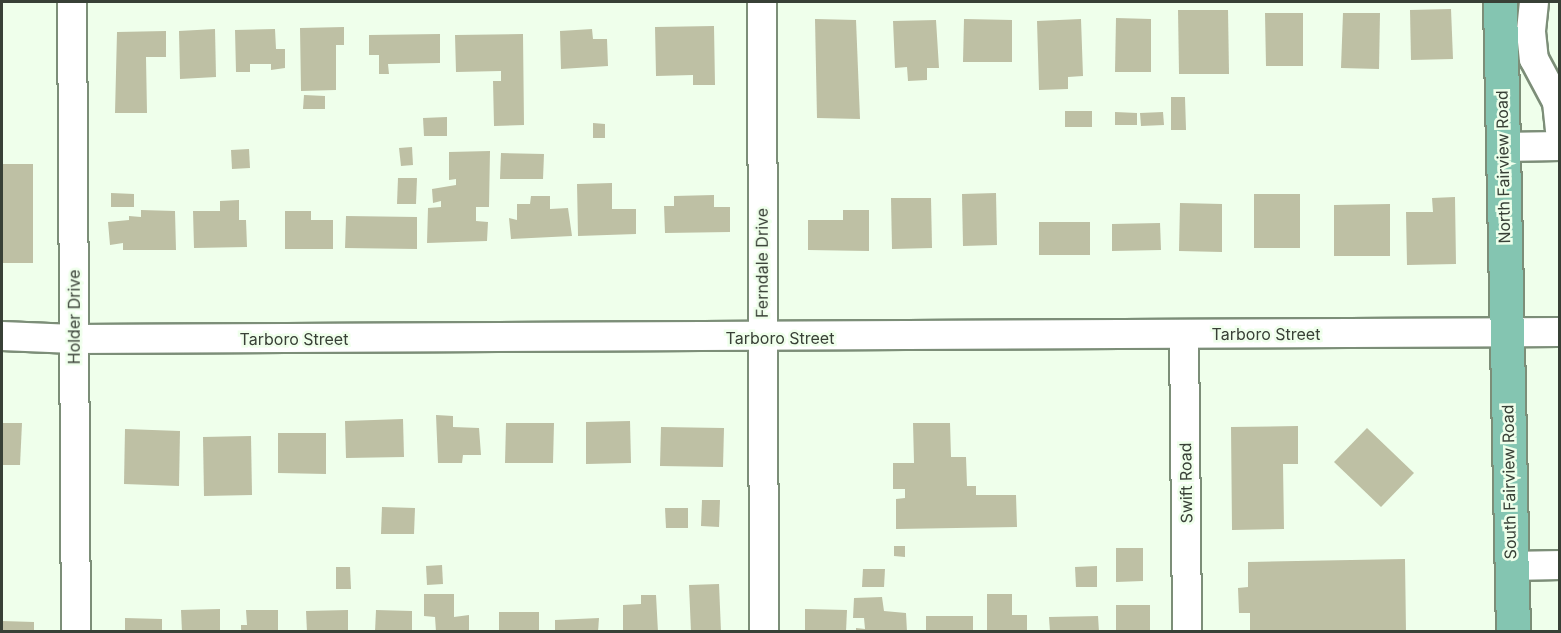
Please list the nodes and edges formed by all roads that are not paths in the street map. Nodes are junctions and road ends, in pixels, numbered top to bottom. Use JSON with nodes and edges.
{"nodes":[{"id":1,"x":72,"y":2,"type":"edge"},
{"id":2,"x":762,"y":2,"type":"edge"},
{"id":3,"x":1500,"y":2,"type":"edge"},
{"id":4,"x":1534,"y":2,"type":"edge"},
{"id":5,"x":1554,"y":87,"type":"edge"},
{"id":6,"x":1560,"y":130,"type":"edge"},
{"id":7,"x":1560,"y":146,"type":"edge"},
{"id":8,"x":1502,"y":147,"type":"junction"},
{"id":9,"x":1505,"y":332,"type":"junction"},
{"id":10,"x":1560,"y":332,"type":"edge"},
{"id":11,"x":1184,"y":334,"type":"junction"},
{"id":12,"x":2,"y":336,"type":"edge"},
{"id":13,"x":762,"y":338,"type":"junction"},
{"id":14,"x":74,"y":339,"type":"junction"},
{"id":15,"x":1511,"y":566,"type":"junction"},
{"id":16,"x":1560,"y":566,"type":"edge"},
{"id":17,"x":76,"y":632,"type":"edge"},
{"id":18,"x":764,"y":632,"type":"edge"},
{"id":19,"x":1187,"y":632,"type":"edge"},
{"id":20,"x":1513,"y":632,"type":"edge"}],
"edges":[{"from":1,"to":14,"type":"street","name":"Holder Drive"},
{"from":2,"to":13,"type":"street","name":"Ferndale Drive"},
{"from":3,"to":8,"type":"main road","name":"North Fairview Road"},
{"from":4,"to":5,"type":"street"},
{"from":5,"to":6,"type":"street"},
{"from":7,"to":8,"type":"street"},
{"from":8,"to":9,"type":"main road","name":"North Fairview Road"},
{"from":9,"to":10,"type":"street","name":"Tarboro Street"},
{"from":9,"to":11,"type":"street","name":"Tarboro Street"},
{"from":9,"to":15,"type":"main road","name":"South Fairview Road"},
{"from":11,"to":13,"type":"street","name":"Tarboro Street"},
{"from":11,"to":19,"type":"street","name":"Swift Road"},
{"from":12,"to":14,"type":"street","name":"Tarboro Street"},
{"from":13,"to":14,"type":"street","name":"Tarboro Street"},
{"from":13,"to":18,"type":"street","name":"Ferndale Drive"},
{"from":14,"to":17,"type":"street","name":"Holder Drive"},
{"from":15,"to":16,"type":"street"},
{"from":15,"to":20,"type":"main road","name":"South Fairview Road"}]}
